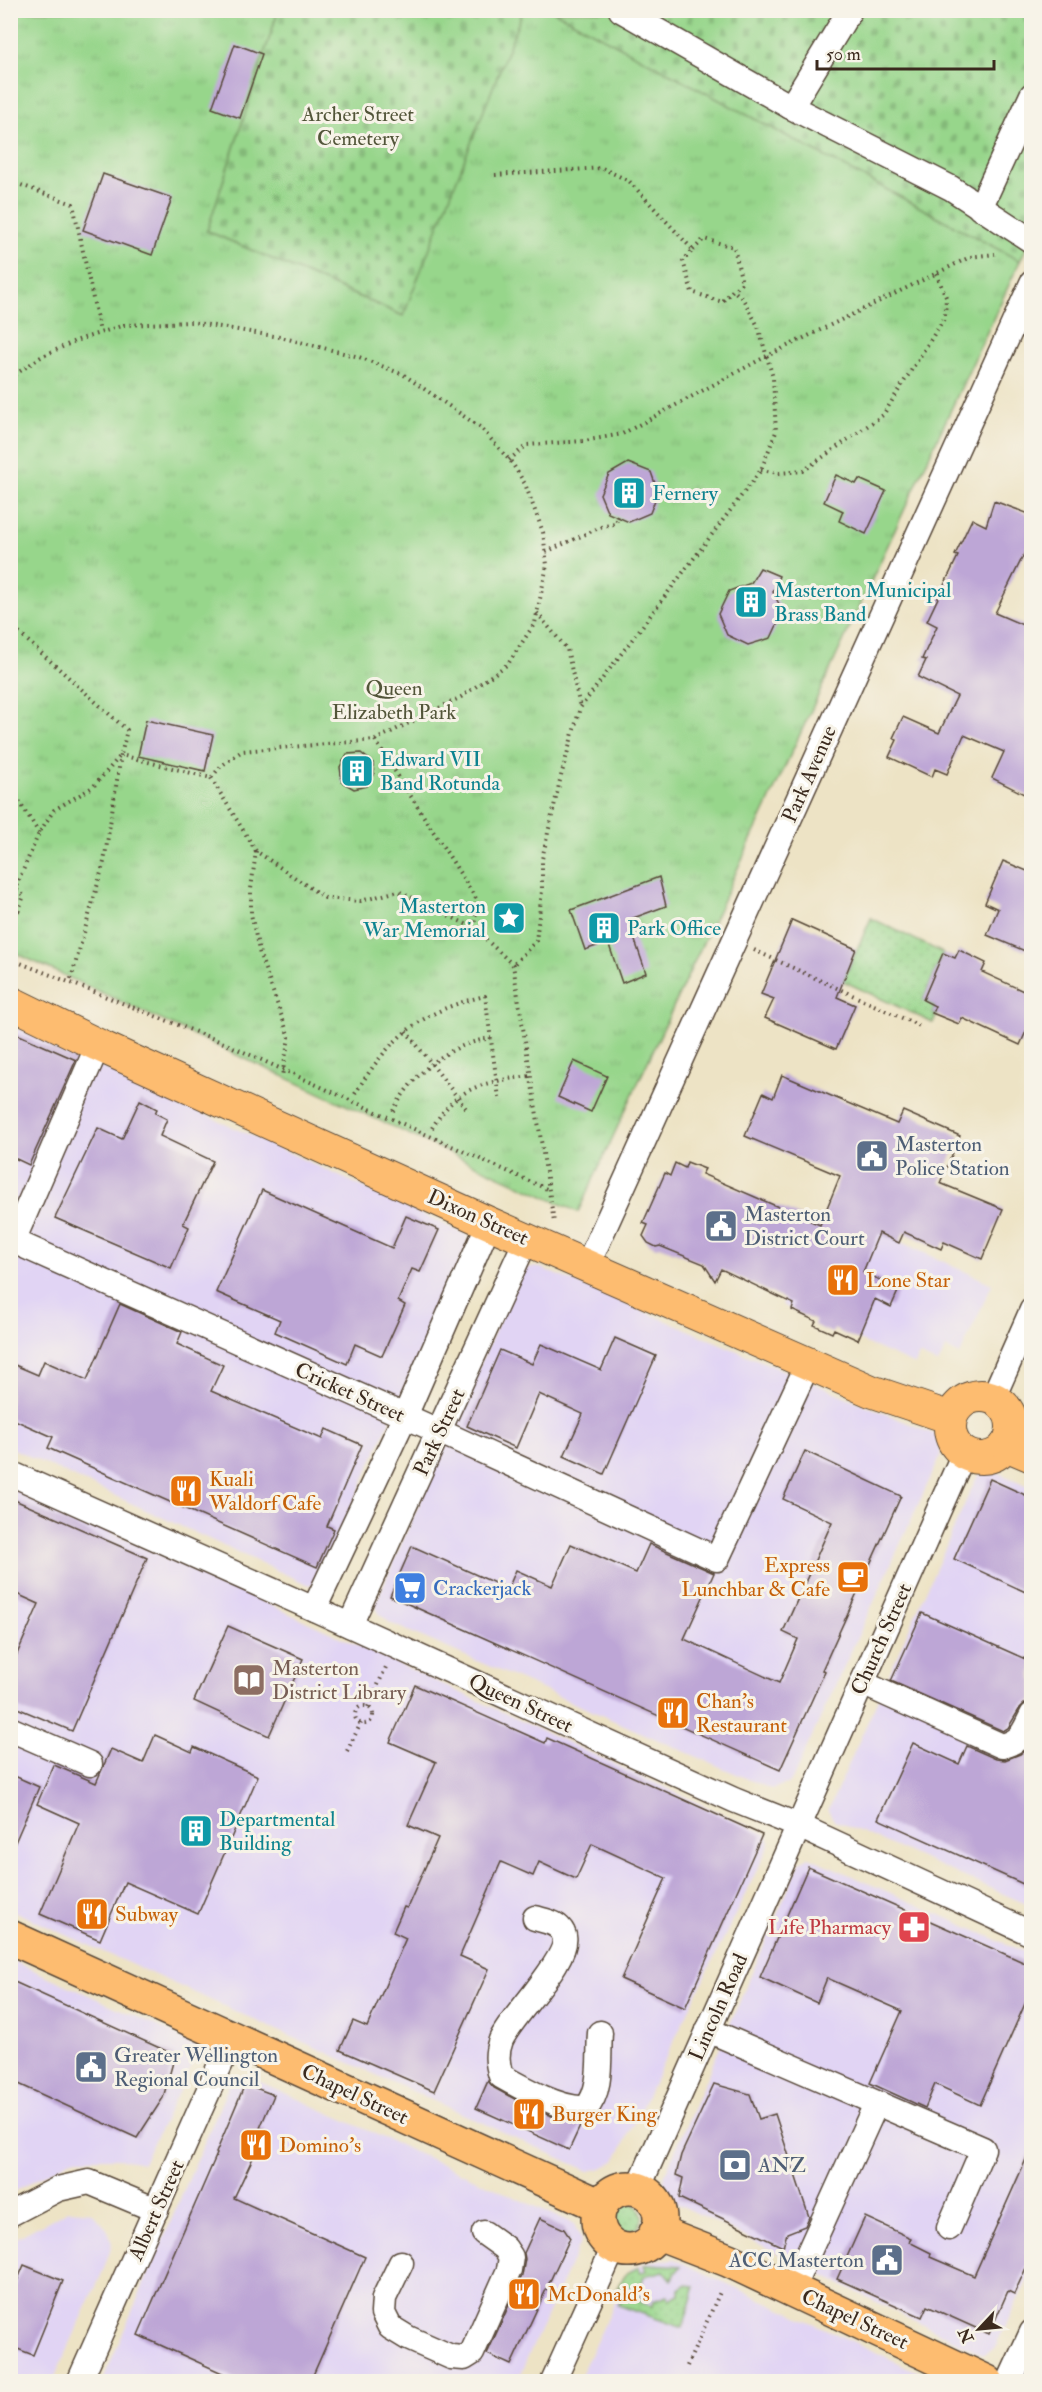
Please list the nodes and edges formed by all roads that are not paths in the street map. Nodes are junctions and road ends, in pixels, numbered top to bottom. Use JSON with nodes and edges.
{"nodes":[{"id":1,"x":621,"y":10,"type":"edge"},
{"id":2,"x":850,"y":10,"type":"edge"},
{"id":3,"x":1032,"y":95,"type":"edge"},
{"id":4,"x":791,"y":107,"type":"junction"},
{"id":5,"x":980,"y":208,"type":"junction"},
{"id":6,"x":1032,"y":241,"type":"edge"},
{"id":7,"x":1032,"y":283,"type":"edge"},
{"id":8,"x":10,"y":1002,"type":"edge"},
{"id":9,"x":98,"y":1045,"type":"junction"},
{"id":10,"x":489,"y":1223,"type":"junction"},
{"id":11,"x":527,"y":1238,"type":"junction"},
{"id":12,"x":587,"y":1266,"type":"junction"},
{"id":13,"x":1032,"y":1310,"type":"edge"},
{"id":14,"x":808,"y":1364,"type":"junction"},
{"id":15,"x":993,"y":1398,"type":"junction"},
{"id":16,"x":405,"y":1416,"type":"junction"},
{"id":17,"x":951,"y":1418,"type":"junction"},
{"id":18,"x":440,"y":1432,"type":"junction"},
{"id":19,"x":1019,"y":1451,"type":"edge"},
{"id":20,"x":964,"y":1453,"type":"junction"},
{"id":21,"x":10,"y":1473,"type":"edge"},
{"id":22,"x":314,"y":1608,"type":"junction"},
{"id":23,"x":350,"y":1625,"type":"junction"},
{"id":24,"x":862,"y":1683,"type":"junction"},
{"id":25,"x":1032,"y":1714,"type":"edge"},
{"id":26,"x":10,"y":1730,"type":"edge"},
{"id":27,"x":90,"y":1764,"type":"dead end"},
{"id":28,"x":800,"y":1826,"type":"junction"},
{"id":29,"x":535,"y":1918,"type":"dead end"},
{"id":30,"x":1032,"y":1934,"type":"edge"},
{"id":31,"x":10,"y":1937,"type":"edge"},
{"id":32,"x":708,"y":2030,"type":"junction"},
{"id":33,"x":600,"y":2033,"type":"dead end"},
{"id":34,"x":232,"y":2038,"type":"junction"},
{"id":35,"x":876,"y":2104,"type":"junction"},
{"id":36,"x":638,"y":2189,"type":"junction"},
{"id":37,"x":601,"y":2206,"type":"junction"},
{"id":38,"x":156,"y":2210,"type":"junction"},
{"id":39,"x":10,"y":2214,"type":"edge"},
{"id":40,"x":949,"y":2228,"type":"dead end"},
{"id":41,"x":656,"y":2232,"type":"junction"},
{"id":42,"x":484,"y":2233,"type":"dead end"},
{"id":43,"x":614,"y":2247,"type":"junction"},
{"id":44,"x":401,"y":2263,"type":"dead end"},
{"id":45,"x":792,"y":2289,"type":"junction"},
{"id":46,"x":1032,"y":2332,"type":"edge"},
{"id":47,"x":79,"y":2382,"type":"edge"},
{"id":48,"x":553,"y":2382,"type":"edge"},
{"id":49,"x":987,"y":2382,"type":"edge"},
{"id":50,"x":1009,"y":2382,"type":"edge"}],
"edges":[{"from":1,"to":4,"type":"street"},
{"from":2,"to":4,"type":"street"},
{"from":3,"to":5,"type":"street"},
{"from":4,"to":5,"type":"street"},
{"from":5,"to":6,"type":"street"},
{"from":7,"to":12,"type":"street","name":"Park Avenue"},
{"from":8,"to":9,"type":"main road","name":"Dixon Street"},
{"from":9,"to":10,"type":"main road","name":"Dixon Street"},
{"from":9,"to":16,"type":"street","name":"Cricket Street"},
{"from":10,"to":11,"type":"main road","name":"Dixon Street"},
{"from":10,"to":16,"type":"street","name":"Park Street"},
{"from":11,"to":12,"type":"main road","name":"Dixon Street"},
{"from":11,"to":18,"type":"street","name":"Park Street"},
{"from":12,"to":14,"type":"main road","name":"Dixon Street"},
{"from":13,"to":15,"type":"street"},
{"from":14,"to":17,"type":"main road","name":"Dixon Street"},
{"from":14,"to":18,"type":"street","name":"Cricket Street"},
{"from":15,"to":17,"type":"main road"},
{"from":15,"to":19,"type":"main road"},
{"from":16,"to":18,"type":"street","name":"Cricket Street"},
{"from":16,"to":22,"type":"street","name":"Park Street"},
{"from":17,"to":20,"type":"main road"},
{"from":18,"to":23,"type":"street","name":"Park Street"},
{"from":19,"to":20,"type":"main road"},
{"from":20,"to":24,"type":"street","name":"Church Street"},
{"from":21,"to":22,"type":"street","name":"Queen Street"},
{"from":22,"to":23,"type":"street","name":"Queen Street"},
{"from":23,"to":28,"type":"street","name":"Queen Street"},
{"from":24,"to":25,"type":"street"},
{"from":24,"to":28,"type":"street","name":"Church Street"},
{"from":26,"to":27,"type":"street"},
{"from":28,"to":30,"type":"street","name":"Queen Street"},
{"from":28,"to":32,"type":"street","name":"Lincoln Road"},
{"from":29,"to":33,"type":"street"},
{"from":31,"to":34,"type":"highway","name":"Chapel Street"},
{"from":32,"to":35,"type":"street"},
{"from":32,"to":36,"type":"street","name":"Lincoln Road"},
{"from":34,"to":37,"type":"highway","name":"Chapel Street"},
{"from":34,"to":38,"type":"street","name":"Albert Street"},
{"from":35,"to":40,"type":"street"},
{"from":35,"to":45,"type":"street"},
{"from":36,"to":37,"type":"highway"},
{"from":36,"to":41,"type":"highway"},
{"from":37,"to":43,"type":"highway"},
{"from":38,"to":39,"type":"street"},
{"from":38,"to":47,"type":"street","name":"Albert Street"},
{"from":41,"to":43,"type":"highway"},
{"from":41,"to":45,"type":"highway","name":"Chapel Street"},
{"from":42,"to":44,"type":"street"},
{"from":43,"to":48,"type":"street"},
{"from":45,"to":49,"type":"highway","name":"Chapel Street"},
{"from":46,"to":50,"type":"street"}]}
